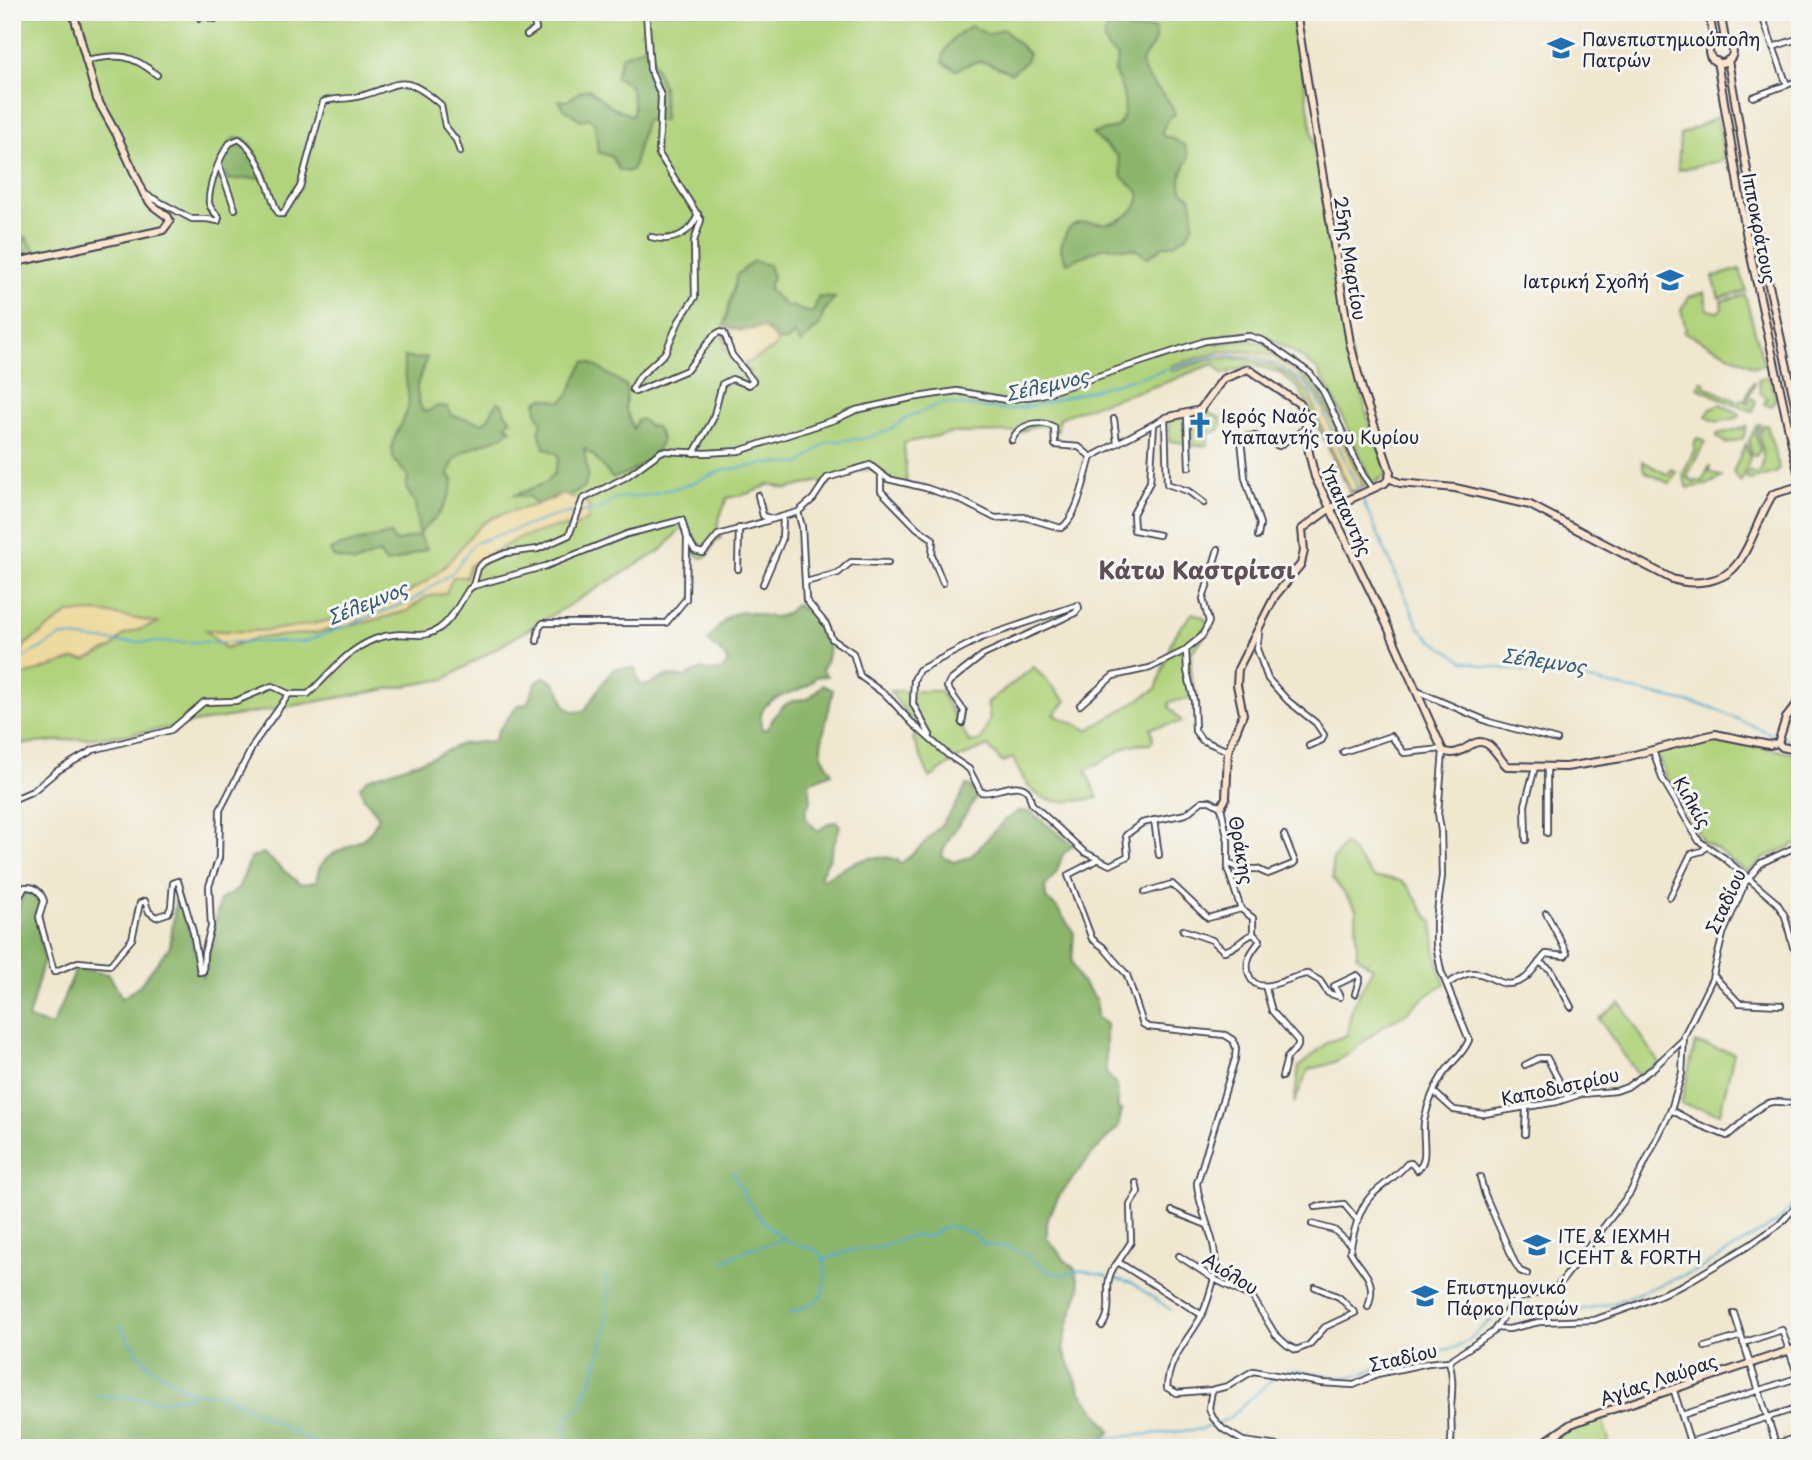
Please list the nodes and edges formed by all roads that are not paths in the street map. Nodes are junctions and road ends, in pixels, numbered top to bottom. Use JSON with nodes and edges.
{"nodes":[{"id":1,"x":73,"y":12,"type":"edge"},
{"id":2,"x":206,"y":12,"type":"edge"},
{"id":3,"x":222,"y":12,"type":"edge"},
{"id":4,"x":531,"y":12,"type":"edge"},
{"id":5,"x":646,"y":12,"type":"edge"},
{"id":6,"x":1296,"y":12,"type":"edge"},
{"id":7,"x":1709,"y":12,"type":"edge"},
{"id":8,"x":1720,"y":12,"type":"edge"},
{"id":9,"x":1762,"y":16,"type":"dead end"},
{"id":10,"x":527,"y":35,"type":"dead end"},
{"id":11,"x":1800,"y":38,"type":"edge"},
{"id":12,"x":1725,"y":39,"type":"junction"},
{"id":13,"x":1714,"y":42,"type":"junction"},
{"id":14,"x":1773,"y":47,"type":"junction"},
{"id":15,"x":85,"y":60,"type":"junction"},
{"id":16,"x":1728,"y":60,"type":"junction"},
{"id":17,"x":1717,"y":61,"type":"junction"},
{"id":18,"x":158,"y":75,"type":"dead end"},
{"id":19,"x":1800,"y":80,"type":"edge"},
{"id":20,"x":1787,"y":85,"type":"junction"},
{"id":21,"x":1753,"y":97,"type":"dead end"},
{"id":22,"x":460,"y":152,"type":"dead end"},
{"id":23,"x":218,"y":164,"type":"junction"},
{"id":24,"x":144,"y":194,"type":"junction"},
{"id":25,"x":235,"y":209,"type":"dead end"},
{"id":26,"x":698,"y":213,"type":"junction"},
{"id":27,"x":652,"y":237,"type":"dead end"},
{"id":28,"x":12,"y":263,"type":"edge"},
{"id":29,"x":1783,"y":408,"type":"junction"},
{"id":30,"x":1798,"y":408,"type":"edge"},
{"id":31,"x":1187,"y":414,"type":"junction"},
{"id":32,"x":1785,"y":416,"type":"junction"},
{"id":33,"x":1165,"y":418,"type":"junction"},
{"id":34,"x":1114,"y":419,"type":"dead end"},
{"id":35,"x":1154,"y":424,"type":"junction"},
{"id":36,"x":1800,"y":426,"type":"edge"},
{"id":37,"x":1307,"y":428,"type":"junction"},
{"id":38,"x":1012,"y":440,"type":"dead end"},
{"id":39,"x":1117,"y":443,"type":"junction"},
{"id":40,"x":694,"y":453,"type":"junction"},
{"id":41,"x":1091,"y":457,"type":"junction"},
{"id":42,"x":1189,"y":467,"type":"dead end"},
{"id":43,"x":881,"y":474,"type":"junction"},
{"id":44,"x":1389,"y":478,"type":"junction"},
{"id":45,"x":1800,"y":481,"type":"edge"},
{"id":46,"x":1800,"y":486,"type":"edge"},
{"id":47,"x":1370,"y":490,"type":"junction"},
{"id":48,"x":758,"y":495,"type":"dead end"},
{"id":49,"x":1204,"y":503,"type":"dead end"},
{"id":50,"x":1329,"y":509,"type":"junction"},
{"id":51,"x":798,"y":512,"type":"junction"},
{"id":52,"x":780,"y":518,"type":"junction"},
{"id":53,"x":739,"y":528,"type":"junction"},
{"id":54,"x":1159,"y":535,"type":"dead end"},
{"id":55,"x":1258,"y":536,"type":"dead end"},
{"id":56,"x":687,"y":538,"type":"junction"},
{"id":57,"x":1218,"y":549,"type":"dead end"},
{"id":58,"x":888,"y":563,"type":"dead end"},
{"id":59,"x":738,"y":569,"type":"dead end"},
{"id":60,"x":806,"y":582,"type":"junction"},
{"id":61,"x":943,"y":583,"type":"dead end"},
{"id":62,"x":763,"y":584,"type":"dead end"},
{"id":63,"x":473,"y":586,"type":"junction"},
{"id":64,"x":1258,"y":629,"type":"junction"},
{"id":65,"x":537,"y":641,"type":"dead end"},
{"id":66,"x":1186,"y":649,"type":"junction"},
{"id":67,"x":1416,"y":691,"type":"junction"},
{"id":68,"x":289,"y":694,"type":"junction"},
{"id":69,"x":1800,"y":700,"type":"edge"},
{"id":70,"x":1080,"y":705,"type":"dead end"},
{"id":71,"x":962,"y":723,"type":"dead end"},
{"id":72,"x":931,"y":738,"type":"junction"},
{"id":73,"x":1557,"y":740,"type":"dead end"},
{"id":74,"x":1778,"y":741,"type":"junction"},
{"id":75,"x":1309,"y":746,"type":"dead end"},
{"id":76,"x":1443,"y":750,"type":"junction"},
{"id":77,"x":1653,"y":750,"type":"junction"},
{"id":78,"x":1228,"y":751,"type":"junction"},
{"id":79,"x":1800,"y":751,"type":"edge"},
{"id":80,"x":1343,"y":752,"type":"dead end"},
{"id":81,"x":1535,"y":767,"type":"junction"},
{"id":82,"x":1547,"y":768,"type":"junction"},
{"id":83,"x":12,"y":800,"type":"edge"},
{"id":84,"x":1221,"y":807,"type":"junction"},
{"id":85,"x":1154,"y":820,"type":"junction"},
{"id":86,"x":1547,"y":833,"type":"dead end"},
{"id":87,"x":1284,"y":835,"type":"dead end"},
{"id":88,"x":1526,"y":840,"type":"dead end"},
{"id":89,"x":1800,"y":845,"type":"edge"},
{"id":90,"x":1706,"y":847,"type":"junction"},
{"id":91,"x":1159,"y":855,"type":"dead end"},
{"id":92,"x":1097,"y":860,"type":"junction"},
{"id":93,"x":1228,"y":863,"type":"junction"},
{"id":94,"x":1747,"y":878,"type":"junction"},
{"id":95,"x":1144,"y":892,"type":"dead end"},
{"id":96,"x":1670,"y":897,"type":"dead end"},
{"id":97,"x":12,"y":905,"type":"edge"},
{"id":98,"x":1241,"y":909,"type":"junction"},
{"id":99,"x":1546,"y":913,"type":"dead end"},
{"id":100,"x":1183,"y":930,"type":"dead end"},
{"id":101,"x":1253,"y":934,"type":"junction"},
{"id":102,"x":1800,"y":951,"type":"edge"},
{"id":103,"x":1539,"y":962,"type":"junction"},
{"id":104,"x":1713,"y":975,"type":"junction"},
{"id":105,"x":1447,"y":984,"type":"junction"},
{"id":106,"x":1265,"y":986,"type":"junction"},
{"id":107,"x":1354,"y":993,"type":"dead end"},
{"id":108,"x":1781,"y":1005,"type":"dead end"},
{"id":109,"x":1572,"y":1007,"type":"dead end"},
{"id":110,"x":1682,"y":1040,"type":"junction"},
{"id":111,"x":1525,"y":1065,"type":"dead end"},
{"id":112,"x":1282,"y":1077,"type":"dead end"},
{"id":113,"x":1435,"y":1093,"type":"junction"},
{"id":114,"x":1569,"y":1098,"type":"junction"},
{"id":115,"x":1800,"y":1098,"type":"edge"},
{"id":116,"x":1526,"y":1108,"type":"junction"},
{"id":117,"x":1671,"y":1110,"type":"junction"},
{"id":118,"x":1525,"y":1134,"type":"dead end"},
{"id":119,"x":1480,"y":1177,"type":"dead end"},
{"id":120,"x":1136,"y":1183,"type":"dead end"},
{"id":121,"x":1800,"y":1202,"type":"edge"},
{"id":122,"x":1315,"y":1207,"type":"dead end"},
{"id":123,"x":1172,"y":1211,"type":"dead end"},
{"id":124,"x":1359,"y":1221,"type":"junction"},
{"id":125,"x":1312,"y":1224,"type":"dead end"},
{"id":126,"x":1208,"y":1225,"type":"junction"},
{"id":127,"x":1351,"y":1245,"type":"junction"},
{"id":128,"x":1179,"y":1256,"type":"dead end"},
{"id":129,"x":1118,"y":1262,"type":"junction"},
{"id":130,"x":1527,"y":1274,"type":"dead end"},
{"id":131,"x":1214,"y":1279,"type":"junction"},
{"id":132,"x":1315,"y":1287,"type":"dead end"},
{"id":133,"x":1368,"y":1307,"type":"dead end"},
{"id":134,"x":1734,"y":1312,"type":"dead end"},
{"id":135,"x":1202,"y":1315,"type":"junction"},
{"id":136,"x":1102,"y":1326,"type":"dead end"},
{"id":137,"x":1498,"y":1326,"type":"junction"},
{"id":138,"x":1741,"y":1336,"type":"junction"},
{"id":139,"x":1744,"y":1343,"type":"junction"},
{"id":140,"x":1705,"y":1347,"type":"dead end"},
{"id":141,"x":1800,"y":1347,"type":"edge"},
{"id":142,"x":1789,"y":1350,"type":"junction"},
{"id":143,"x":1449,"y":1361,"type":"junction"},
{"id":144,"x":1750,"y":1363,"type":"junction"},
{"id":145,"x":1799,"y":1379,"type":"edge"},
{"id":146,"x":1673,"y":1388,"type":"junction"},
{"id":147,"x":1212,"y":1390,"type":"junction"},
{"id":148,"x":1759,"y":1390,"type":"junction"},
{"id":149,"x":1800,"y":1407,"type":"edge"},
{"id":150,"x":1682,"y":1415,"type":"junction"},
{"id":151,"x":1768,"y":1417,"type":"junction"},
{"id":152,"x":1800,"y":1436,"type":"edge"},
{"id":153,"x":1776,"y":1444,"type":"junction"},
{"id":154,"x":1691,"y":1445,"type":"edge"},
{"id":155,"x":1291,"y":1448,"type":"edge"},
{"id":156,"x":1450,"y":1448,"type":"edge"},
{"id":157,"x":1529,"y":1448,"type":"edge"},
{"id":158,"x":1765,"y":1448,"type":"edge"}],
"edges":[{"from":1,"to":15,"type":"street"},
{"from":2,"to":3,"type":"street"},
{"from":4,"to":10,"type":"street"},
{"from":5,"to":26,"type":"street"},
{"from":6,"to":44,"type":"street","name":"25ης Μαρτίου"},
{"from":7,"to":13,"type":"street"},
{"from":8,"to":12,"type":"street"},
{"from":9,"to":14,"type":"street"},
{"from":11,"to":14,"type":"street"},
{"from":12,"to":13,"type":"street"},
{"from":12,"to":16,"type":"street"},
{"from":13,"to":17,"type":"street"},
{"from":14,"to":20,"type":"street"},
{"from":15,"to":18,"type":"street"},
{"from":15,"to":24,"type":"street"},
{"from":16,"to":17,"type":"street"},
{"from":16,"to":30,"type":"street","name":"Ιπποκράτους"},
{"from":17,"to":29,"type":"street","name":"Ιπποκράτους"},
{"from":19,"to":20,"type":"street"},
{"from":20,"to":21,"type":"street"},
{"from":22,"to":23,"type":"street"},
{"from":23,"to":24,"type":"street"},
{"from":23,"to":25,"type":"street"},
{"from":24,"to":28,"type":"street"},
{"from":26,"to":27,"type":"street"},
{"from":26,"to":40,"type":"street"},
{"from":29,"to":30,"type":"street"},
{"from":29,"to":32,"type":"street","name":"Ιπποκράτους"},
{"from":30,"to":32,"type":"street"},
{"from":30,"to":36,"type":"street","name":"Ιπποκράτους"},
{"from":31,"to":33,"type":"street","name":"Υπαπαντής"},
{"from":31,"to":37,"type":"street","name":"Υπαπαντής"},
{"from":31,"to":42,"type":"street"},
{"from":32,"to":45,"type":"street","name":"Ιπποκράτους"},
{"from":33,"to":35,"type":"street","name":"Υπαπαντής"},
{"from":33,"to":49,"type":"street"},
{"from":34,"to":39,"type":"street"},
{"from":35,"to":39,"type":"street","name":"Υπαπαντής"},
{"from":35,"to":54,"type":"street"},
{"from":37,"to":50,"type":"street","name":"Υπαπαντής"},
{"from":37,"to":55,"type":"street"},
{"from":38,"to":41,"type":"street"},
{"from":39,"to":41,"type":"street","name":"Υπαπαντής"},
{"from":40,"to":47,"type":"street"},
{"from":40,"to":63,"type":"street"},
{"from":41,"to":43,"type":"street"},
{"from":43,"to":51,"type":"street"},
{"from":43,"to":61,"type":"street"},
{"from":44,"to":46,"type":"street"},
{"from":44,"to":47,"type":"street"},
{"from":47,"to":50,"type":"street"},
{"from":48,"to":52,"type":"street"},
{"from":50,"to":64,"type":"street"},
{"from":50,"to":67,"type":"street","name":"Υπαπαντής"},
{"from":51,"to":52,"type":"street"},
{"from":51,"to":60,"type":"street"},
{"from":52,"to":53,"type":"street"},
{"from":52,"to":62,"type":"street"},
{"from":53,"to":56,"type":"street"},
{"from":53,"to":59,"type":"street"},
{"from":56,"to":63,"type":"street"},
{"from":56,"to":65,"type":"street"},
{"from":57,"to":66,"type":"street"},
{"from":58,"to":60,"type":"street"},
{"from":60,"to":72,"type":"street"},
{"from":63,"to":68,"type":"street"},
{"from":64,"to":75,"type":"street"},
{"from":64,"to":78,"type":"street"},
{"from":66,"to":70,"type":"street"},
{"from":66,"to":78,"type":"street"},
{"from":67,"to":73,"type":"street"},
{"from":67,"to":76,"type":"street","name":"Υπαπαντής"},
{"from":68,"to":83,"type":"street"},
{"from":68,"to":97,"type":"street"},
{"from":69,"to":74,"type":"street"},
{"from":71,"to":72,"type":"street"},
{"from":72,"to":92,"type":"street"},
{"from":74,"to":77,"type":"street"},
{"from":74,"to":79,"type":"street"},
{"from":76,"to":80,"type":"street"},
{"from":76,"to":81,"type":"street"},
{"from":76,"to":105,"type":"street"},
{"from":77,"to":82,"type":"street"},
{"from":77,"to":90,"type":"street","name":"Κιλκίς"},
{"from":78,"to":84,"type":"street"},
{"from":81,"to":82,"type":"street"},
{"from":81,"to":88,"type":"street"},
{"from":82,"to":86,"type":"street"},
{"from":84,"to":85,"type":"street"},
{"from":84,"to":93,"type":"street","name":"Θράκης"},
{"from":85,"to":91,"type":"street"},
{"from":85,"to":92,"type":"street"},
{"from":87,"to":93,"type":"street"},
{"from":89,"to":94,"type":"street","name":"Σταδίου"},
{"from":90,"to":94,"type":"street","name":"Κιλκίς"},
{"from":90,"to":96,"type":"street"},
{"from":92,"to":126,"type":"street","name":"Σταδίου"},
{"from":93,"to":98,"type":"street","name":"Θράκης"},
{"from":94,"to":102,"type":"street","name":"Κιλκίς"},
{"from":94,"to":104,"type":"street","name":"Σταδίου"},
{"from":95,"to":98,"type":"street","name":"Θράκης"},
{"from":98,"to":101,"type":"street"},
{"from":99,"to":103,"type":"street"},
{"from":100,"to":101,"type":"street"},
{"from":101,"to":106,"type":"street"},
{"from":103,"to":105,"type":"street"},
{"from":103,"to":109,"type":"street"},
{"from":104,"to":108,"type":"street"},
{"from":104,"to":110,"type":"street","name":"Σταδίου"},
{"from":105,"to":113,"type":"street"},
{"from":106,"to":107,"type":"street"},
{"from":106,"to":112,"type":"street"},
{"from":110,"to":114,"type":"street","name":"Καποδιστρίου"},
{"from":110,"to":117,"type":"street","name":"Σταδίου"},
{"from":111,"to":114,"type":"street"},
{"from":113,"to":116,"type":"street","name":"Καποδιστρίου"},
{"from":113,"to":124,"type":"street"},
{"from":114,"to":116,"type":"street","name":"Καποδιστρίου"},
{"from":115,"to":117,"type":"street"},
{"from":116,"to":118,"type":"street"},
{"from":117,"to":137,"type":"street","name":"Σταδίου"},
{"from":119,"to":130,"type":"street"},
{"from":120,"to":129,"type":"street"},
{"from":121,"to":137,"type":"street"},
{"from":122,"to":124,"type":"street"},
{"from":123,"to":126,"type":"street"},
{"from":124,"to":127,"type":"street"},
{"from":125,"to":127,"type":"street"},
{"from":126,"to":131,"type":"street","name":"Σταδίου"},
{"from":127,"to":133,"type":"street"},
{"from":128,"to":131,"type":"street","name":"Αιόλου"},
{"from":129,"to":135,"type":"street"},
{"from":129,"to":136,"type":"street"},
{"from":131,"to":132,"type":"street","name":"Αιόλου"},
{"from":131,"to":135,"type":"street","name":"Σταδίου"},
{"from":134,"to":138,"type":"street"},
{"from":135,"to":147,"type":"street","name":"Σταδίου"},
{"from":137,"to":143,"type":"street","name":"Σταδίου"},
{"from":138,"to":139,"type":"street"},
{"from":138,"to":140,"type":"street"},
{"from":139,"to":142,"type":"street"},
{"from":139,"to":144,"type":"street"},
{"from":141,"to":142,"type":"street","name":"Αγίας Λαύρας"},
{"from":142,"to":144,"type":"street","name":"Αγίας Λαύρας"},
{"from":142,"to":145,"type":"street"},
{"from":143,"to":147,"type":"street","name":"Σταδίου"},
{"from":143,"to":156,"type":"street"},
{"from":144,"to":146,"type":"street","name":"Αγίας Λαύρας"},
{"from":144,"to":148,"type":"street"},
{"from":145,"to":148,"type":"street"},
{"from":146,"to":150,"type":"street"},
{"from":146,"to":157,"type":"street","name":"Αγίας Λαύρας"},
{"from":147,"to":155,"type":"street"},
{"from":148,"to":150,"type":"street"},
{"from":148,"to":151,"type":"street"},
{"from":149,"to":151,"type":"street"},
{"from":150,"to":154,"type":"street"},
{"from":151,"to":153,"type":"street"},
{"from":151,"to":154,"type":"street"},
{"from":152,"to":153,"type":"street"},
{"from":153,"to":158,"type":"street"}]}
